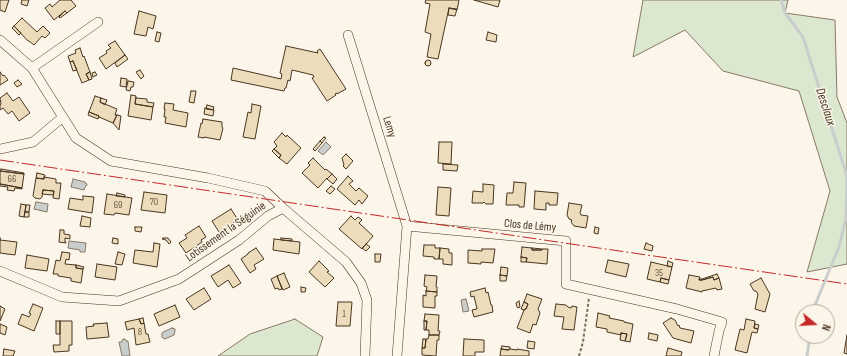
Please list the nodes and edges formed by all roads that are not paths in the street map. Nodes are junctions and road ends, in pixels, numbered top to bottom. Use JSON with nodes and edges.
{"nodes":[{"id":1,"x":98,"y":22,"type":"dead end"},
{"id":2,"x":348,"y":35,"type":"dead end"},
{"id":3,"x":0,"y":40,"type":"edge"},
{"id":4,"x":32,"y":68,"type":"junction"},
{"id":5,"x":63,"y":117,"type":"junction"},
{"id":6,"x":0,"y":149,"type":"edge"},
{"id":7,"x":283,"y":208,"type":"junction"},
{"id":8,"x":407,"y":226,"type":"junction"},
{"id":9,"x":0,"y":271,"type":"edge"},
{"id":10,"x":365,"y":356,"type":"edge"},
{"id":11,"x":397,"y":356,"type":"edge"},
{"id":12,"x":714,"y":356,"type":"edge"}],
"edges":[{"from":1,"to":4,"type":"street"},
{"from":2,"to":8,"type":"street","name":"Lemy"},
{"from":3,"to":4,"type":"street","name":"Lotissement la Séguinie"},
{"from":4,"to":5,"type":"street","name":"Lotissement la Séguinie"},
{"from":5,"to":6,"type":"street"},
{"from":5,"to":7,"type":"street","name":"Lotissement la Séguinie"},
{"from":7,"to":9,"type":"street","name":"Lotissement la Séguinie"},
{"from":7,"to":10,"type":"street","name":"Lotissement la Séguinie"},
{"from":8,"to":11,"type":"street"},
{"from":8,"to":12,"type":"street","name":"Clos de Lémy"}]}
